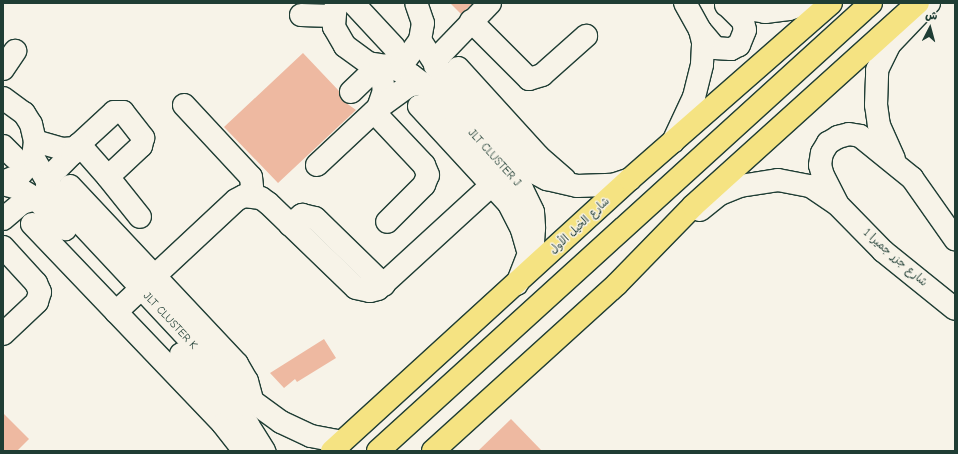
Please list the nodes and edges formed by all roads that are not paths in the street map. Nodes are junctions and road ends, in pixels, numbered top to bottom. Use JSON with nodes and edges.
{"nodes":[{"id":1,"x":354,"y":3,"type":"edge"},
{"id":2,"x":368,"y":3,"type":"edge"},
{"id":3,"x":490,"y":3,"type":"edge"},
{"id":4,"x":685,"y":3,"type":"edge"},
{"id":5,"x":806,"y":3,"type":"edge"},
{"id":6,"x":831,"y":3,"type":"edge"},
{"id":7,"x":871,"y":3,"type":"edge"},
{"id":8,"x":918,"y":3,"type":"edge"},
{"id":9,"x":929,"y":3,"type":"edge"},
{"id":10,"x":726,"y":5,"type":"edge"},
{"id":11,"x":335,"y":10,"type":"edge"},
{"id":12,"x":301,"y":15,"type":"dead end"},
{"id":13,"x":467,"y":26,"type":"junction"},
{"id":14,"x":700,"y":30,"type":"junction"},
{"id":15,"x":586,"y":36,"type":"dead end"},
{"id":16,"x":396,"y":45,"type":"edge"},
{"id":17,"x":15,"y":50,"type":"dead end"},
{"id":18,"x":458,"y":68,"type":"dead end"},
{"id":19,"x":3,"y":69,"type":"edge"},
{"id":20,"x":429,"y":75,"type":"junction"},
{"id":21,"x":348,"y":88,"type":"dead end"},
{"id":22,"x":3,"y":98,"type":"edge"},
{"id":23,"x":184,"y":105,"type":"dead end"},
{"id":24,"x":419,"y":106,"type":"dead end"},
{"id":25,"x":376,"y":110,"type":"junction"},
{"id":26,"x":77,"y":146,"type":"junction"},
{"id":27,"x":671,"y":146,"type":"junction"},
{"id":28,"x":12,"y":162,"type":"edge"},
{"id":29,"x":896,"y":164,"type":"junction"},
{"id":30,"x":317,"y":165,"type":"dead end"},
{"id":31,"x":108,"y":177,"type":"junction"},
{"id":32,"x":500,"y":178,"type":"junction"},
{"id":33,"x":630,"y":179,"type":"junction"},
{"id":34,"x":70,"y":186,"type":"dead end"},
{"id":35,"x":577,"y":186,"type":"junction"},
{"id":36,"x":42,"y":192,"type":"junction"},
{"id":37,"x":253,"y":195,"type":"junction"},
{"id":38,"x":837,"y":204,"type":"junction"},
{"id":39,"x":3,"y":219,"type":"edge"},
{"id":40,"x":387,"y":222,"type":"dead end"},
{"id":41,"x":32,"y":224,"type":"dead end"},
{"id":42,"x":129,"y":229,"type":"junction"},
{"id":43,"x":955,"y":239,"type":"edge"},
{"id":44,"x":658,"y":243,"type":"junction"},
{"id":45,"x":7,"y":259,"type":"edge"},
{"id":46,"x":516,"y":286,"type":"junction"},
{"id":47,"x":136,"y":294,"type":"junction"},
{"id":48,"x":955,"y":309,"type":"edge"},
{"id":49,"x":3,"y":334,"type":"edge"},
{"id":50,"x":336,"y":447,"type":"edge"},
{"id":51,"x":244,"y":451,"type":"edge"},
{"id":52,"x":264,"y":451,"type":"edge"},
{"id":53,"x":378,"y":451,"type":"edge"},
{"id":54,"x":433,"y":451,"type":"edge"}],
"edges":[{"from":1,"to":16,"type":"street"},
{"from":2,"to":16,"type":"street"},
{"from":3,"to":13,"type":"street"},
{"from":4,"to":14,"type":"street"},
{"from":5,"to":10,"type":"street"},
{"from":6,"to":27,"type":"main road","name":"شارع الخيل الأول"},
{"from":7,"to":53,"type":"main road"},
{"from":8,"to":44,"type":"main road"},
{"from":9,"to":29,"type":"street"},
{"from":10,"to":14,"type":"street"},
{"from":11,"to":12,"type":"street"},
{"from":11,"to":16,"type":"street","name":"JLT CLUSTER J"},
{"from":13,"to":15,"type":"street"},
{"from":13,"to":16,"type":"street"},
{"from":13,"to":20,"type":"street"},
{"from":14,"to":27,"type":"street"},
{"from":16,"to":20,"type":"street","name":"JLT CLUSTER J"},
{"from":16,"to":20,"type":"street","name":"JLT CLUSTER J"},
{"from":16,"to":21,"type":"street"},
{"from":16,"to":25,"type":"street"},
{"from":17,"to":19,"type":"street"},
{"from":18,"to":35,"type":"street"},
{"from":20,"to":25,"type":"street"},
{"from":20,"to":32,"type":"street","name":"JLT CLUSTER J"},
{"from":20,"to":35,"type":"street","name":"JLT CLUSTER J"},
{"from":22,"to":28,"type":"street","name":"JLT CLUSTER K"},
{"from":23,"to":37,"type":"street"},
{"from":24,"to":32,"type":"street"},
{"from":25,"to":30,"type":"street"},
{"from":25,"to":40,"type":"street"},
{"from":26,"to":28,"type":"street"},
{"from":26,"to":31,"type":"street"},
{"from":26,"to":31,"type":"street"},
{"from":26,"to":36,"type":"street"},
{"from":27,"to":33,"type":"main road","name":"شارع الخيل الأول"},
{"from":28,"to":36,"type":"street","name":"JLT CLUSTER K"},
{"from":28,"to":36,"type":"street","name":"JLT CLUSTER K"},
{"from":29,"to":38,"type":"street"},
{"from":29,"to":43,"type":"street"},
{"from":31,"to":42,"type":"street"},
{"from":32,"to":37,"type":"street"},
{"from":32,"to":46,"type":"street","name":"JLT CLUSTER J"},
{"from":33,"to":35,"type":"street","name":"JLT CLUSTER J"},
{"from":33,"to":46,"type":"main road","name":"شارع الخيل الأول"},
{"from":34,"to":42,"type":"street"},
{"from":36,"to":39,"type":"street"},
{"from":36,"to":47,"type":"street","name":"JLT CLUSTER K"},
{"from":37,"to":47,"type":"street"},
{"from":38,"to":44,"type":"street"},
{"from":38,"to":48,"type":"street","name":"شارع جزر جميرا 1"},
{"from":41,"to":47,"type":"street"},
{"from":42,"to":47,"type":"street"},
{"from":44,"to":54,"type":"main road"},
{"from":45,"to":49,"type":"street"},
{"from":46,"to":50,"type":"main road","name":"شارع الخيل الأول"},
{"from":47,"to":50,"type":"street","name":"JLT CLUSTER K"},
{"from":47,"to":51,"type":"street"},
{"from":47,"to":52,"type":"street","name":"JLT CLUSTER K"}]}
